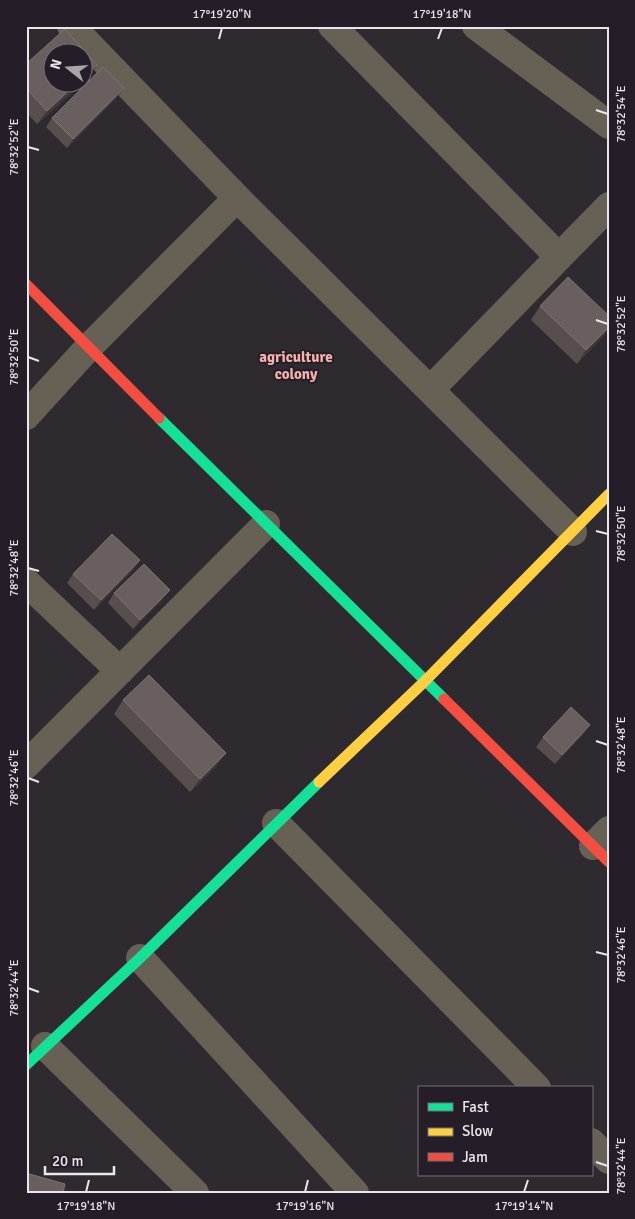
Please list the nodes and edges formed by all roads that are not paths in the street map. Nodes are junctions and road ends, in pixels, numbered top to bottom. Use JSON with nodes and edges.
{"nodes":[{"id":1,"x":332,"y":26,"type":"edge"},
{"id":2,"x":476,"y":26,"type":"edge"},
{"id":3,"x":74,"y":27,"type":"edge"},
{"id":4,"x":609,"y":125,"type":"edge"},
{"id":5,"x":237,"y":198,"type":"junction"},
{"id":6,"x":609,"y":206,"type":"edge"},
{"id":7,"x":559,"y":257,"type":"junction"},
{"id":8,"x":26,"y":284,"type":"edge"},
{"id":9,"x":88,"y":348,"type":"junction"},
{"id":10,"x":431,"y":389,"type":"junction"},
{"id":11,"x":26,"y":416,"type":"edge"},
{"id":12,"x":609,"y":494,"type":"edge"},
{"id":13,"x":266,"y":524,"type":"junction"},
{"id":14,"x":573,"y":532,"type":"junction"},
{"id":15,"x":26,"y":582,"type":"edge"},
{"id":16,"x":120,"y":671,"type":"junction"},
{"id":17,"x":425,"y":681,"type":"junction"},
{"id":18,"x":26,"y":765,"type":"edge"},
{"id":19,"x":276,"y":823,"type":"junction"},
{"id":20,"x":603,"y":846,"type":"edge"},
{"id":21,"x":140,"y":958,"type":"junction"},
{"id":22,"x":36,"y":1056,"type":"edge"},
{"id":23,"x":535,"y":1086,"type":"edge"},
{"id":24,"x":592,"y":1143,"type":"edge"},
{"id":25,"x":609,"y":1160,"type":"edge"},
{"id":26,"x":195,"y":1193,"type":"edge"},
{"id":27,"x":355,"y":1193,"type":"edge"}],
"edges":[{"from":1,"to":7,"type":"street"},
{"from":2,"to":4,"type":"street"},
{"from":3,"to":5,"type":"street"},
{"from":5,"to":9,"type":"street"},
{"from":5,"to":10,"type":"street"},
{"from":6,"to":7,"type":"street"},
{"from":7,"to":10,"type":"street"},
{"from":8,"to":9,"type":"street"},
{"from":9,"to":11,"type":"street"},
{"from":9,"to":13,"type":"street"},
{"from":10,"to":14,"type":"street"},
{"from":12,"to":14,"type":"street"},
{"from":13,"to":16,"type":"street"},
{"from":13,"to":17,"type":"street"},
{"from":14,"to":17,"type":"street"},
{"from":15,"to":16,"type":"street"},
{"from":16,"to":18,"type":"street"},
{"from":17,"to":19,"type":"street"},
{"from":17,"to":20,"type":"street"},
{"from":19,"to":21,"type":"street"},
{"from":19,"to":23,"type":"street"},
{"from":21,"to":22,"type":"street"},
{"from":21,"to":27,"type":"street"},
{"from":22,"to":26,"type":"street"},
{"from":24,"to":25,"type":"street"}]}
